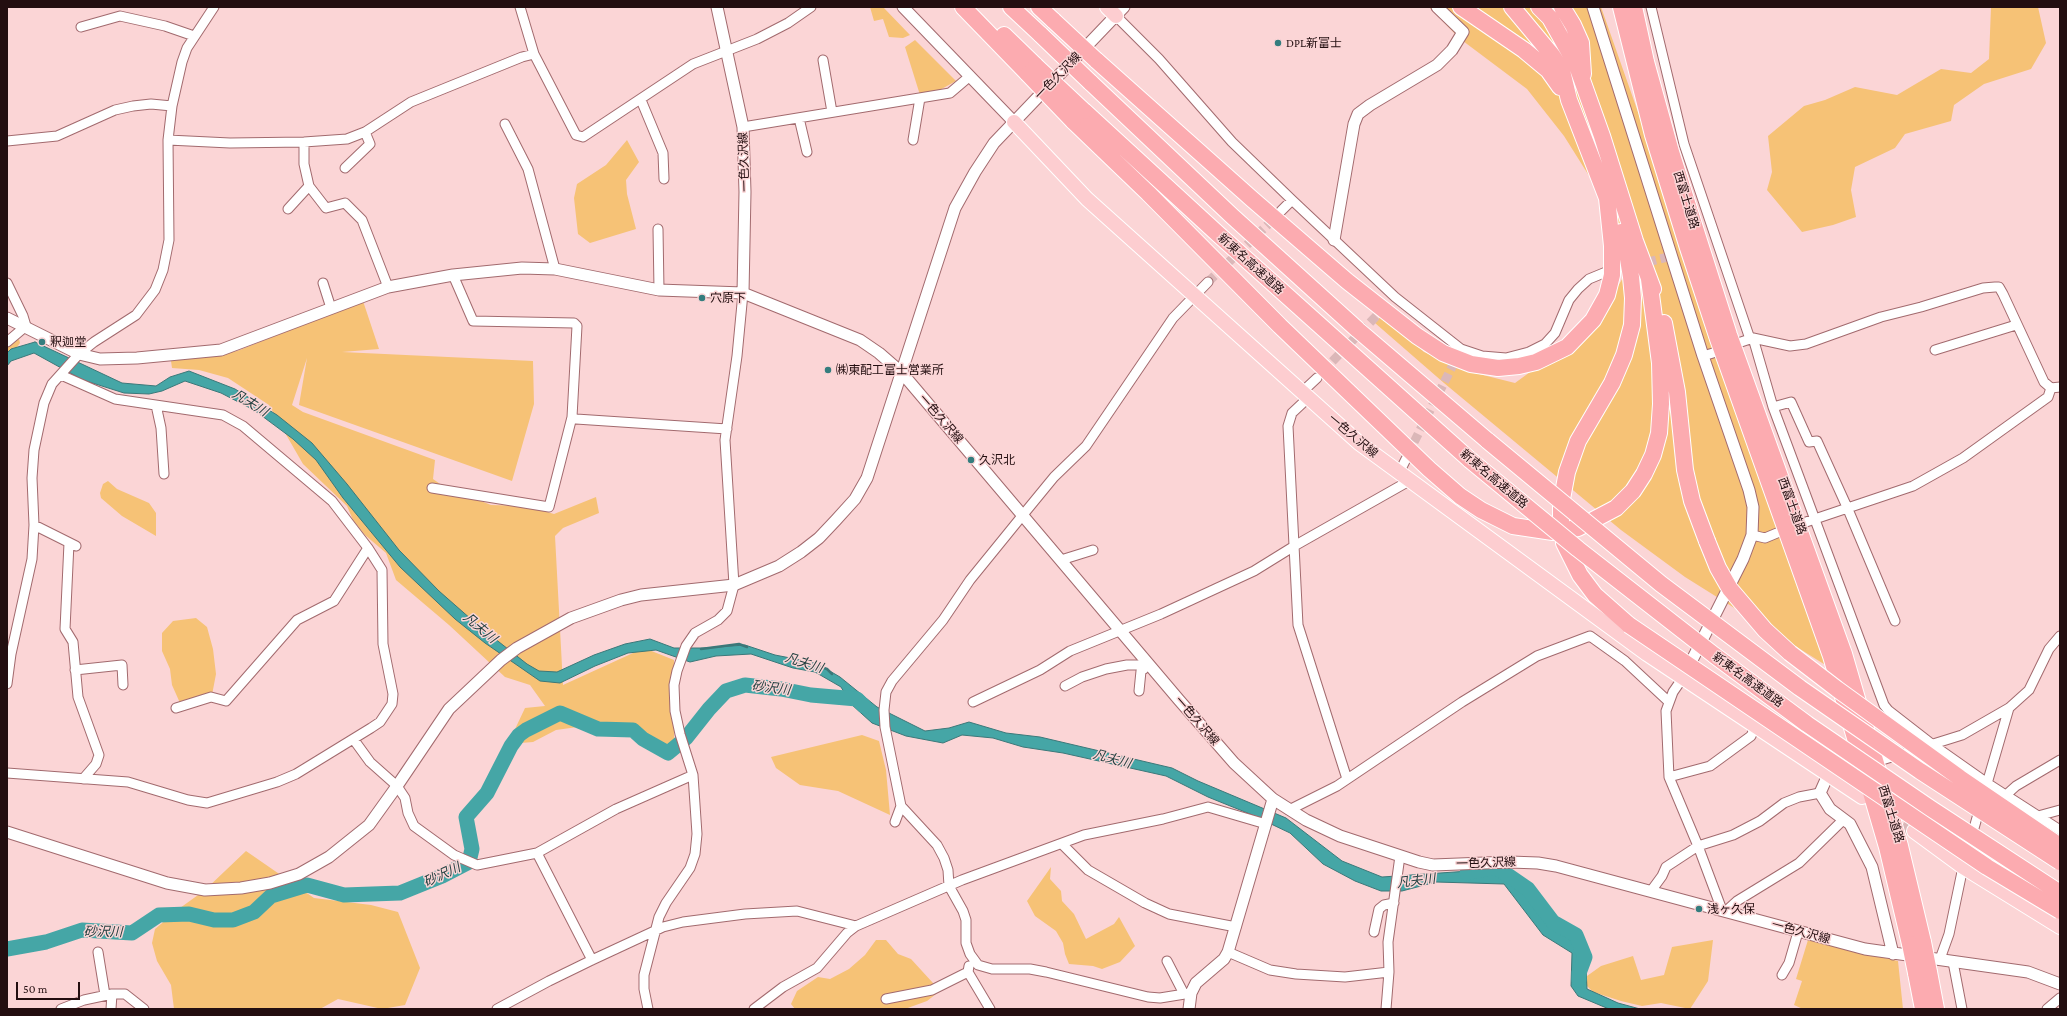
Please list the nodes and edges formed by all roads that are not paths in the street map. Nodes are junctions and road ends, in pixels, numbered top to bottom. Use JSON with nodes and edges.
{"nodes":[{"id":1,"x":214,"y":7,"type":"edge"},
{"id":2,"x":520,"y":7,"type":"edge"},
{"id":3,"x":717,"y":7,"type":"edge"},
{"id":4,"x":811,"y":7,"type":"edge"},
{"id":5,"x":903,"y":7,"type":"edge"},
{"id":6,"x":963,"y":7,"type":"edge"},
{"id":7,"x":975,"y":7,"type":"edge"},
{"id":8,"x":1011,"y":7,"type":"edge"},
{"id":9,"x":1039,"y":7,"type":"edge"},
{"id":10,"x":1437,"y":7,"type":"edge"},
{"id":11,"x":1461,"y":7,"type":"edge"},
{"id":12,"x":1502,"y":7,"type":"edge"},
{"id":13,"x":1512,"y":7,"type":"edge"},
{"id":14,"x":1524,"y":7,"type":"edge"},
{"id":15,"x":1539,"y":7,"type":"edge"},
{"id":16,"x":1562,"y":7,"type":"edge"},
{"id":17,"x":1593,"y":7,"type":"edge"},
{"id":18,"x":1611,"y":7,"type":"edge"},
{"id":19,"x":1621,"y":7,"type":"edge"},
{"id":20,"x":1634,"y":7,"type":"edge"},
{"id":21,"x":1651,"y":7,"type":"edge"},
{"id":22,"x":1116,"y":10,"type":"edge"},
{"id":23,"x":81,"y":27,"type":"dead end"},
{"id":24,"x":194,"y":36,"type":"junction"},
{"id":25,"x":727,"y":49,"type":"junction"},
{"id":26,"x":1567,"y":51,"type":"junction"},
{"id":27,"x":534,"y":54,"type":"junction"},
{"id":28,"x":1552,"y":55,"type":"junction"},
{"id":29,"x":823,"y":60,"type":"dead end"},
{"id":30,"x":1032,"y":70,"type":"junction"},
{"id":31,"x":970,"y":76,"type":"junction"},
{"id":32,"x":1639,"y":82,"type":"junction"},
{"id":33,"x":1584,"y":86,"type":"junction"},
{"id":34,"x":920,"y":98,"type":"junction"},
{"id":35,"x":641,"y":100,"type":"junction"},
{"id":36,"x":1569,"y":100,"type":"junction"},
{"id":37,"x":172,"y":106,"type":"junction"},
{"id":38,"x":832,"y":112,"type":"junction"},
{"id":39,"x":1078,"y":116,"type":"junction"},
{"id":40,"x":799,"y":118,"type":"junction"},
{"id":41,"x":1014,"y":122,"type":"junction"},
{"id":42,"x":506,"y":124,"type":"dead end"},
{"id":43,"x":743,"y":127,"type":"junction"},
{"id":44,"x":365,"y":132,"type":"junction"},
{"id":45,"x":168,"y":140,"type":"junction"},
{"id":46,"x":913,"y":140,"type":"dead end"},
{"id":47,"x":7,"y":141,"type":"edge"},
{"id":48,"x":304,"y":142,"type":"junction"},
{"id":49,"x":806,"y":152,"type":"dead end"},
{"id":50,"x":345,"y":168,"type":"dead end"},
{"id":51,"x":664,"y":179,"type":"dead end"},
{"id":52,"x":309,"y":186,"type":"junction"},
{"id":53,"x":1607,"y":198,"type":"junction"},
{"id":54,"x":1292,"y":200,"type":"junction"},
{"id":55,"x":288,"y":209,"type":"dead end"},
{"id":56,"x":1281,"y":211,"type":"tunnel mouth"},
{"id":57,"x":658,"y":229,"type":"dead end"},
{"id":58,"x":1334,"y":240,"type":"junction"},
{"id":59,"x":555,"y":269,"type":"junction"},
{"id":60,"x":1606,"y":272,"type":"tunnel mouth"},
{"id":61,"x":453,"y":275,"type":"junction"},
{"id":62,"x":1649,"y":279,"type":"junction"},
{"id":63,"x":1208,"y":282,"type":"tunnel mouth"},
{"id":64,"x":7,"y":283,"type":"edge"},
{"id":65,"x":323,"y":283,"type":"dead end"},
{"id":66,"x":388,"y":287,"type":"junction"},
{"id":67,"x":659,"y":290,"type":"junction"},
{"id":68,"x":742,"y":293,"type":"junction"},
{"id":69,"x":1195,"y":295,"type":"junction"},
{"id":70,"x":1395,"y":297,"type":"junction"},
{"id":71,"x":1387,"y":305,"type":"tunnel mouth"},
{"id":72,"x":330,"y":308,"type":"junction"},
{"id":73,"x":7,"y":318,"type":"edge"},
{"id":74,"x":2016,"y":325,"type":"junction"},
{"id":75,"x":26,"y":326,"type":"junction"},
{"id":76,"x":1752,"y":338,"type":"junction"},
{"id":77,"x":7,"y":342,"type":"edge"},
{"id":78,"x":1741,"y":342,"type":"dead end"},
{"id":79,"x":1935,"y":350,"type":"dead end"},
{"id":80,"x":79,"y":354,"type":"junction"},
{"id":81,"x":902,"y":374,"type":"junction"},
{"id":82,"x":61,"y":375,"type":"junction"},
{"id":83,"x":1317,"y":378,"type":"tunnel mouth"},
{"id":84,"x":2056,"y":387,"type":"edge"},
{"id":85,"x":1305,"y":395,"type":"junction"},
{"id":86,"x":156,"y":405,"type":"junction"},
{"id":87,"x":1773,"y":407,"type":"junction"},
{"id":88,"x":572,"y":417,"type":"junction"},
{"id":89,"x":727,"y":429,"type":"junction"},
{"id":90,"x":1406,"y":459,"type":"tunnel mouth"},
{"id":91,"x":164,"y":474,"type":"dead end"},
{"id":92,"x":1404,"y":477,"type":"junction"},
{"id":93,"x":432,"y":488,"type":"dead end"},
{"id":94,"x":1847,"y":507,"type":"junction"},
{"id":95,"x":1022,"y":516,"type":"junction"},
{"id":96,"x":1815,"y":518,"type":"junction"},
{"id":97,"x":1561,"y":521,"type":"dead end"},
{"id":98,"x":1806,"y":522,"type":"dead end"},
{"id":99,"x":34,"y":525,"type":"junction"},
{"id":100,"x":1777,"y":533,"type":"dead end"},
{"id":101,"x":1752,"y":535,"type":"junction"},
{"id":102,"x":1564,"y":543,"type":"dead end"},
{"id":103,"x":1296,"y":545,"type":"junction"},
{"id":104,"x":368,"y":548,"type":"junction"},
{"id":105,"x":1093,"y":550,"type":"dead end"},
{"id":106,"x":1061,"y":560,"type":"junction"},
{"id":107,"x":734,"y":585,"type":"junction"},
{"id":108,"x":1895,"y":620,"type":"dead end"},
{"id":109,"x":1120,"y":629,"type":"junction"},
{"id":110,"x":2060,"y":636,"type":"edge"},
{"id":111,"x":1146,"y":666,"type":"junction"},
{"id":112,"x":75,"y":670,"type":"junction"},
{"id":113,"x":1682,"y":679,"type":"junction"},
{"id":114,"x":7,"y":684,"type":"edge"},
{"id":115,"x":123,"y":685,"type":"dead end"},
{"id":116,"x":1065,"y":686,"type":"dead end"},
{"id":117,"x":1140,"y":691,"type":"dead end"},
{"id":118,"x":973,"y":702,"type":"dead end"},
{"id":119,"x":1668,"y":702,"type":"junction"},
{"id":120,"x":176,"y":708,"type":"dead end"},
{"id":121,"x":2008,"y":708,"type":"junction"},
{"id":122,"x":1755,"y":727,"type":"junction"},
{"id":123,"x":354,"y":740,"type":"junction"},
{"id":124,"x":1933,"y":745,"type":"junction"},
{"id":125,"x":1882,"y":760,"type":"dead end"},
{"id":126,"x":2060,"y":760,"type":"edge"},
{"id":127,"x":1858,"y":768,"type":"dead end"},
{"id":128,"x":7,"y":773,"type":"edge"},
{"id":129,"x":693,"y":775,"type":"junction"},
{"id":130,"x":1830,"y":776,"type":"junction"},
{"id":131,"x":1669,"y":777,"type":"junction"},
{"id":132,"x":83,"y":778,"type":"junction"},
{"id":133,"x":1347,"y":779,"type":"junction"},
{"id":134,"x":1988,"y":783,"type":"junction"},
{"id":135,"x":397,"y":786,"type":"junction"},
{"id":136,"x":1820,"y":793,"type":"junction"},
{"id":137,"x":2006,"y":795,"type":"junction"},
{"id":138,"x":1862,"y":797,"type":"dead end"},
{"id":139,"x":1271,"y":804,"type":"junction"},
{"id":140,"x":901,"y":806,"type":"junction"},
{"id":141,"x":1288,"y":810,"type":"junction"},
{"id":142,"x":2060,"y":810,"type":"edge"},
{"id":143,"x":2038,"y":816,"type":"junction"},
{"id":144,"x":1844,"y":819,"type":"junction"},
{"id":145,"x":895,"y":822,"type":"dead end"},
{"id":146,"x":1266,"y":824,"type":"junction"},
{"id":147,"x":2060,"y":830,"type":"edge"},
{"id":148,"x":1914,"y":831,"type":"tunnel mouth"},
{"id":149,"x":7,"y":832,"type":"edge"},
{"id":150,"x":1062,"y":844,"type":"junction"},
{"id":151,"x":1698,"y":846,"type":"junction"},
{"id":152,"x":2060,"y":846,"type":"edge"},
{"id":153,"x":537,"y":853,"type":"junction"},
{"id":154,"x":1400,"y":856,"type":"junction"},
{"id":155,"x":2060,"y":862,"type":"edge"},
{"id":156,"x":1963,"y":867,"type":"junction"},
{"id":157,"x":949,"y":886,"type":"junction"},
{"id":158,"x":1651,"y":891,"type":"junction"},
{"id":159,"x":2060,"y":893,"type":"edge"},
{"id":160,"x":1394,"y":900,"type":"junction"},
{"id":161,"x":1724,"y":911,"type":"junction"},
{"id":162,"x":2060,"y":911,"type":"edge"},
{"id":163,"x":856,"y":926,"type":"junction"},
{"id":164,"x":1236,"y":927,"type":"junction"},
{"id":165,"x":2060,"y":927,"type":"edge"},
{"id":166,"x":655,"y":931,"type":"junction"},
{"id":167,"x":1374,"y":932,"type":"dead end"},
{"id":168,"x":1798,"y":932,"type":"junction"},
{"id":169,"x":1916,"y":943,"type":"junction"},
{"id":170,"x":98,"y":952,"type":"dead end"},
{"id":171,"x":1228,"y":952,"type":"junction"},
{"id":172,"x":1893,"y":954,"type":"junction"},
{"id":173,"x":1940,"y":959,"type":"junction"},
{"id":174,"x":592,"y":960,"type":"junction"},
{"id":175,"x":972,"y":960,"type":"junction"},
{"id":176,"x":1167,"y":961,"type":"dead end"},
{"id":177,"x":1953,"y":962,"type":"junction"},
{"id":178,"x":968,"y":972,"type":"junction"},
{"id":179,"x":1389,"y":972,"type":"junction"},
{"id":180,"x":1923,"y":972,"type":"junction"},
{"id":181,"x":1782,"y":975,"type":"dead end"},
{"id":182,"x":2060,"y":984,"type":"edge"},
{"id":183,"x":1188,"y":994,"type":"junction"},
{"id":184,"x":108,"y":995,"type":"junction"},
{"id":185,"x":2060,"y":998,"type":"edge"},
{"id":186,"x":886,"y":999,"type":"dead end"},
{"id":187,"x":62,"y":1009,"type":"edge"},
{"id":188,"x":111,"y":1009,"type":"edge"},
{"id":189,"x":144,"y":1009,"type":"edge"},
{"id":190,"x":497,"y":1009,"type":"edge"},
{"id":191,"x":648,"y":1009,"type":"edge"},
{"id":192,"x":754,"y":1009,"type":"edge"},
{"id":193,"x":990,"y":1009,"type":"edge"},
{"id":194,"x":1189,"y":1009,"type":"edge"},
{"id":195,"x":1386,"y":1009,"type":"edge"},
{"id":196,"x":1923,"y":1009,"type":"edge"},
{"id":197,"x":1936,"y":1009,"type":"edge"},
{"id":198,"x":1962,"y":1009,"type":"edge"},
{"id":199,"x":2047,"y":1009,"type":"edge"}],
"edges":[{"from":1,"to":24,"type":"street"},
{"from":2,"to":27,"type":"street"},
{"from":3,"to":25,"type":"street","name":"一色久沢線"},
{"from":4,"to":25,"type":"street"},
{"from":5,"to":31,"type":"street"},
{"from":6,"to":30,"type":"highway"},
{"from":7,"to":30,"type":"highway","name":"新東名高速道路"},
{"from":8,"to":155,"type":"highway","name":"新東名高速道路","bridge":true},
{"from":9,"to":53,"type":"highway","bridge":true},
{"from":10,"to":58,"type":"street"},
{"from":11,"to":36,"type":"highway"},
{"from":12,"to":28,"type":"highway"},
{"from":13,"to":28,"type":"highway"},
{"from":14,"to":26,"type":"highway"},
{"from":15,"to":26,"type":"highway"},
{"from":16,"to":33,"type":"highway"},
{"from":17,"to":101,"type":"street"},
{"from":18,"to":32,"type":"highway"},
{"from":19,"to":32,"type":"highway","name":"西富士道路"},
{"from":20,"to":169,"type":"highway","name":"西富士道路"},
{"from":21,"to":76,"type":"street"},
{"from":22,"to":41,"type":"street","name":"一色久沢線"},
{"from":22,"to":54,"type":"street"},
{"from":23,"to":24,"type":"street"},
{"from":24,"to":37,"type":"street"},
{"from":25,"to":35,"type":"street"},
{"from":25,"to":43,"type":"street","name":"一色久沢線"},
{"from":26,"to":33,"type":"highway"},
{"from":27,"to":35,"type":"street"},
{"from":27,"to":44,"type":"street"},
{"from":28,"to":36,"type":"highway"},
{"from":29,"to":38,"type":"street"},
{"from":30,"to":39,"type":"highway","name":"新東名高速道路","bridge":true},
{"from":31,"to":34,"type":"street"},
{"from":31,"to":41,"type":"street"},
{"from":32,"to":169,"type":"highway","name":"西富士道路"},
{"from":33,"to":62,"type":"highway"},
{"from":34,"to":38,"type":"street"},
{"from":34,"to":46,"type":"street"},
{"from":35,"to":51,"type":"street"},
{"from":36,"to":53,"type":"highway"},
{"from":37,"to":45,"type":"street"},
{"from":37,"to":47,"type":"street"},
{"from":38,"to":40,"type":"street"},
{"from":39,"to":62,"type":"highway"},
{"from":39,"to":159,"type":"highway","name":"新東名高速道路","bridge":true},
{"from":40,"to":43,"type":"street"},
{"from":40,"to":49,"type":"street"},
{"from":41,"to":69,"type":"main road","name":"一色久沢線"},
{"from":41,"to":81,"type":"street"},
{"from":42,"to":59,"type":"street"},
{"from":43,"to":68,"type":"street","name":"一色久沢線"},
{"from":44,"to":48,"type":"street"},
{"from":44,"to":50,"type":"street"},
{"from":45,"to":48,"type":"street"},
{"from":45,"to":80,"type":"street"},
{"from":48,"to":52,"type":"street"},
{"from":52,"to":55,"type":"street"},
{"from":52,"to":66,"type":"street"},
{"from":53,"to":97,"type":"highway"},
{"from":54,"to":56,"type":"street"},
{"from":54,"to":58,"type":"street"},
{"from":57,"to":67,"type":"street"},
{"from":58,"to":70,"type":"street"},
{"from":59,"to":61,"type":"street"},
{"from":59,"to":67,"type":"street"},
{"from":60,"to":70,"type":"street"},
{"from":61,"to":66,"type":"street"},
{"from":61,"to":88,"type":"street"},
{"from":62,"to":152,"type":"highway","bridge":true},
{"from":63,"to":69,"type":"street"},
{"from":64,"to":75,"type":"street"},
{"from":65,"to":72,"type":"street"},
{"from":66,"to":72,"type":"street"},
{"from":67,"to":68,"type":"street"},
{"from":68,"to":81,"type":"street","name":"一色久沢線"},
{"from":68,"to":89,"type":"street"},
{"from":69,"to":85,"type":"main road","name":"一色久沢線"},
{"from":69,"to":95,"type":"street"},
{"from":70,"to":71,"type":"street"},
{"from":72,"to":80,"type":"street"},
{"from":73,"to":75,"type":"street"},
{"from":74,"to":76,"type":"street"},
{"from":74,"to":79,"type":"street"},
{"from":74,"to":84,"type":"street"},
{"from":75,"to":77,"type":"street"},
{"from":75,"to":80,"type":"street"},
{"from":76,"to":78,"type":"street"},
{"from":76,"to":87,"type":"street"},
{"from":80,"to":82,"type":"street"},
{"from":81,"to":95,"type":"street","name":"一色久沢線"},
{"from":81,"to":107,"type":"street"},
{"from":82,"to":86,"type":"street"},
{"from":82,"to":99,"type":"street"},
{"from":83,"to":85,"type":"street"},
{"from":84,"to":94,"type":"street"},
{"from":85,"to":92,"type":"main road","name":"一色久沢線"},
{"from":85,"to":103,"type":"street"},
{"from":86,"to":91,"type":"street"},
{"from":86,"to":104,"type":"street"},
{"from":87,"to":94,"type":"street"},
{"from":87,"to":96,"type":"street"},
{"from":88,"to":89,"type":"street"},
{"from":88,"to":93,"type":"street"},
{"from":89,"to":107,"type":"street"},
{"from":90,"to":92,"type":"street"},
{"from":92,"to":103,"type":"street"},
{"from":92,"to":113,"type":"main road","name":"一色久沢線"},
{"from":94,"to":96,"type":"street"},
{"from":94,"to":108,"type":"street"},
{"from":95,"to":106,"type":"street","name":"一色久沢線"},
{"from":95,"to":140,"type":"street"},
{"from":96,"to":98,"type":"street"},
{"from":96,"to":124,"type":"street"},
{"from":99,"to":112,"type":"street"},
{"from":99,"to":114,"type":"street"},
{"from":100,"to":101,"type":"street"},
{"from":101,"to":113,"type":"street"},
{"from":102,"to":162,"type":"highway","bridge":true},
{"from":103,"to":109,"type":"street"},
{"from":103,"to":133,"type":"street"},
{"from":104,"to":120,"type":"street"},
{"from":104,"to":123,"type":"street"},
{"from":105,"to":106,"type":"street"},
{"from":106,"to":109,"type":"street","name":"一色久沢線"},
{"from":107,"to":129,"type":"street"},
{"from":107,"to":135,"type":"street"},
{"from":109,"to":111,"type":"street","name":"一色久沢線"},
{"from":109,"to":118,"type":"street"},
{"from":110,"to":121,"type":"street"},
{"from":111,"to":116,"type":"street"},
{"from":111,"to":117,"type":"street"},
{"from":111,"to":139,"type":"street","name":"一色久沢線"},
{"from":112,"to":115,"type":"street"},
{"from":112,"to":132,"type":"street"},
{"from":113,"to":119,"type":"street"},
{"from":113,"to":122,"type":"main road","name":"一色久沢線"},
{"from":119,"to":131,"type":"street"},
{"from":119,"to":133,"type":"street"},
{"from":121,"to":124,"type":"street"},
{"from":121,"to":134,"type":"street"},
{"from":122,"to":130,"type":"main road","name":"一色久沢線"},
{"from":122,"to":131,"type":"street"},
{"from":123,"to":132,"type":"street"},
{"from":123,"to":135,"type":"street"},
{"from":124,"to":125,"type":"street"},
{"from":124,"to":134,"type":"street"},
{"from":126,"to":137,"type":"street"},
{"from":127,"to":130,"type":"street"},
{"from":128,"to":132,"type":"street"},
{"from":129,"to":153,"type":"street"},
{"from":129,"to":166,"type":"street"},
{"from":130,"to":136,"type":"street"},
{"from":130,"to":138,"type":"main road","name":"一色久沢線"},
{"from":131,"to":151,"type":"street"},
{"from":133,"to":141,"type":"street"},
{"from":134,"to":137,"type":"street"},
{"from":134,"to":156,"type":"street"},
{"from":135,"to":149,"type":"street"},
{"from":135,"to":153,"type":"street"},
{"from":136,"to":144,"type":"street"},
{"from":136,"to":151,"type":"street"},
{"from":137,"to":143,"type":"street"},
{"from":139,"to":141,"type":"street","name":"一色久沢線"},
{"from":139,"to":146,"type":"street"},
{"from":140,"to":145,"type":"street"},
{"from":140,"to":157,"type":"street"},
{"from":141,"to":154,"type":"street","name":"一色久沢線"},
{"from":142,"to":143,"type":"street"},
{"from":143,"to":147,"type":"street"},
{"from":144,"to":161,"type":"street"},
{"from":144,"to":172,"type":"street"},
{"from":146,"to":150,"type":"street"},
{"from":146,"to":164,"type":"street"},
{"from":148,"to":156,"type":"main road"},
{"from":150,"to":157,"type":"street"},
{"from":150,"to":164,"type":"street"},
{"from":151,"to":158,"type":"street"},
{"from":151,"to":161,"type":"street"},
{"from":153,"to":174,"type":"street"},
{"from":154,"to":158,"type":"street","name":"一色久沢線"},
{"from":154,"to":160,"type":"street"},
{"from":156,"to":165,"type":"main road"},
{"from":156,"to":173,"type":"street"},
{"from":157,"to":163,"type":"street"},
{"from":157,"to":175,"type":"street"},
{"from":158,"to":161,"type":"street","name":"一色久沢線"},
{"from":160,"to":167,"type":"street"},
{"from":160,"to":179,"type":"street"},
{"from":161,"to":168,"type":"street","name":"一色久沢線"},
{"from":163,"to":166,"type":"street"},
{"from":163,"to":192,"type":"street"},
{"from":164,"to":171,"type":"street"},
{"from":166,"to":174,"type":"street"},
{"from":166,"to":191,"type":"street"},
{"from":168,"to":172,"type":"street","name":"一色久沢線"},
{"from":168,"to":181,"type":"street"},
{"from":169,"to":180,"type":"highway","name":"西富士道路","bridge":true},
{"from":170,"to":184,"type":"street"},
{"from":171,"to":179,"type":"street"},
{"from":171,"to":183,"type":"street"},
{"from":172,"to":173,"type":"street","name":"一色久沢線"},
{"from":173,"to":177,"type":"street","name":"一色久沢線"},
{"from":174,"to":190,"type":"street"},
{"from":175,"to":178,"type":"street"},
{"from":175,"to":183,"type":"street"},
{"from":176,"to":183,"type":"street"},
{"from":177,"to":182,"type":"street","name":"一色久沢線"},
{"from":177,"to":198,"type":"street"},
{"from":178,"to":186,"type":"street"},
{"from":178,"to":193,"type":"street"},
{"from":179,"to":195,"type":"street"},
{"from":180,"to":196,"type":"highway","name":"西富士道路"},
{"from":180,"to":197,"type":"highway","name":"西富士道路"},
{"from":183,"to":194,"type":"street"},
{"from":184,"to":187,"type":"street"},
{"from":184,"to":188,"type":"street"},
{"from":184,"to":189,"type":"street"},
{"from":185,"to":199,"type":"street"}]}
